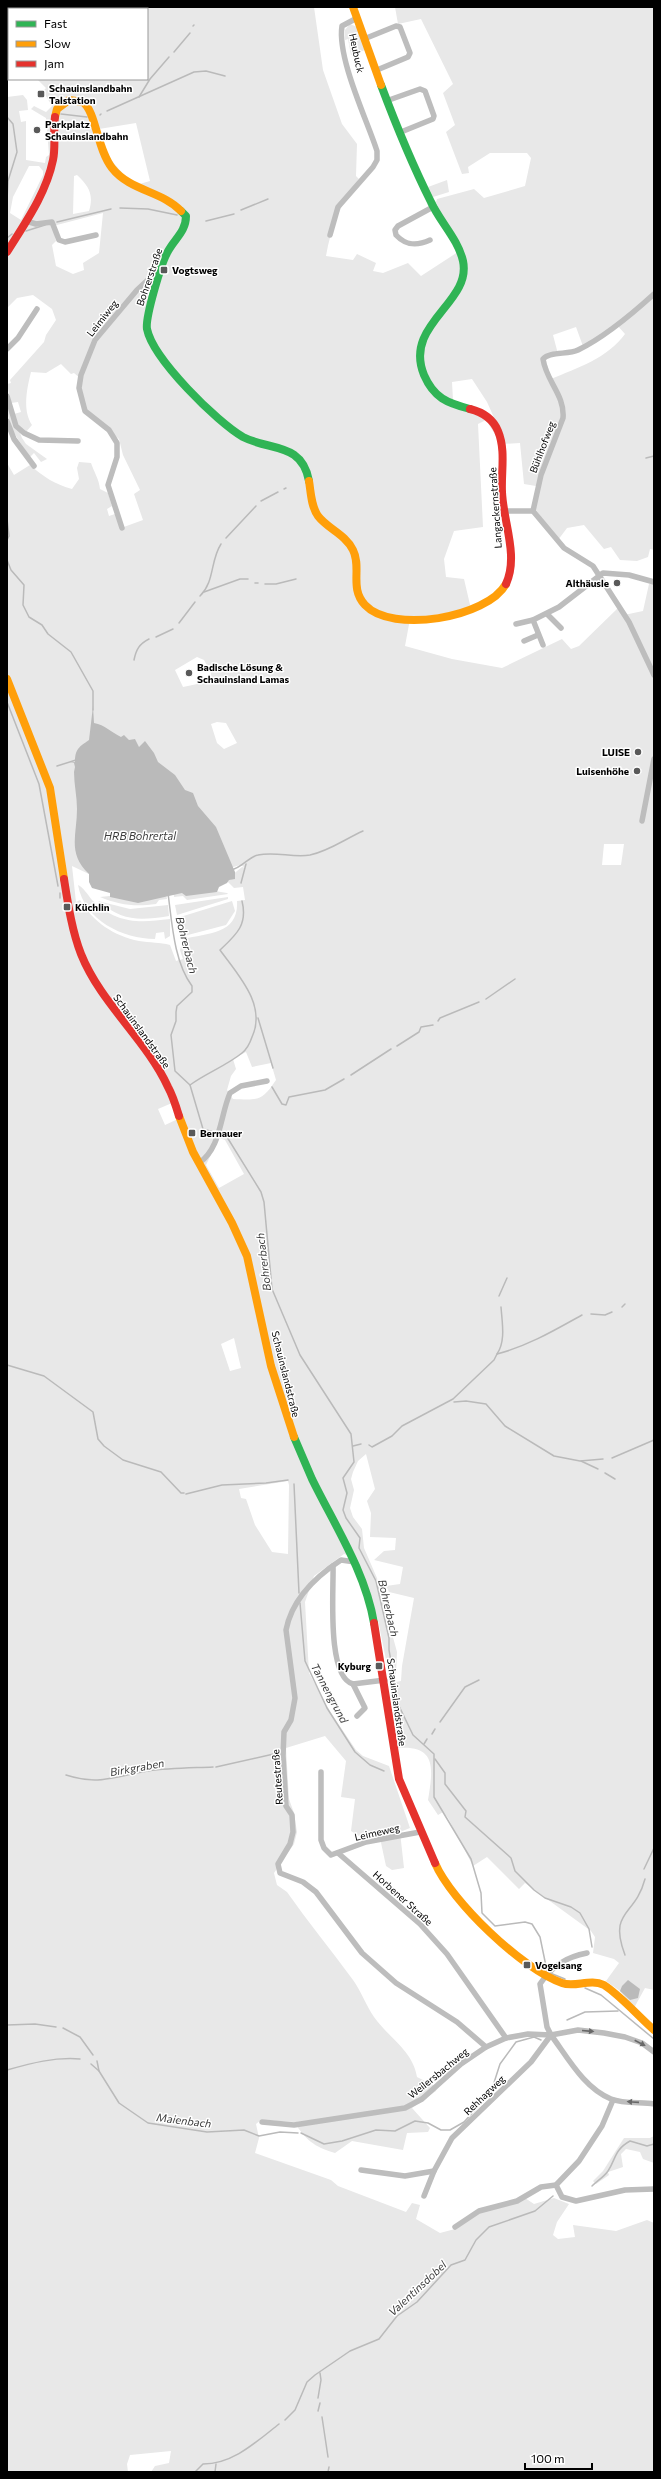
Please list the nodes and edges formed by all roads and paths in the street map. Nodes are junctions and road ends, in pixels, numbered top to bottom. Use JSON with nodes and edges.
{"nodes":[{"id":1,"x":353,"y":7,"type":"edge"},
{"id":2,"x":357,"y":18,"type":"junction"},
{"id":3,"x":364,"y":39,"type":"junction"},
{"id":4,"x":377,"y":70,"type":"junction"},
{"id":5,"x":388,"y":100,"type":"junction"},
{"id":6,"x":401,"y":132,"type":"junction"},
{"id":7,"x":433,"y":207,"type":"junction"},
{"id":8,"x":26,"y":221,"type":"junction"},
{"id":9,"x":96,"y":235,"type":"dead end"},
{"id":10,"x":330,"y":235,"type":"dead end"},
{"id":11,"x":430,"y":240,"type":"dead end"},
{"id":12,"x":7,"y":252,"type":"edge"},
{"id":13,"x":165,"y":259,"type":"junction"},
{"id":14,"x":654,"y":294,"type":"edge"},
{"id":15,"x":37,"y":309,"type":"dead end"},
{"id":16,"x":422,"y":339,"type":"joint"},
{"id":17,"x":7,"y":349,"type":"edge"},
{"id":18,"x":7,"y":396,"type":"edge"},
{"id":19,"x":7,"y":421,"type":"edge"},
{"id":20,"x":78,"y":441,"type":"dead end"},
{"id":21,"x":34,"y":466,"type":"dead end"},
{"id":22,"x":533,"y":511,"type":"junction"},
{"id":23,"x":504,"y":512,"type":"junction"},
{"id":24,"x":122,"y":528,"type":"dead end"},
{"id":25,"x":598,"y":575,"type":"junction"},
{"id":26,"x":654,"y":582,"type":"edge"},
{"id":27,"x":547,"y":614,"type":"junction"},
{"id":28,"x":383,"y":615,"type":"joint"},
{"id":29,"x":533,"y":620,"type":"junction"},
{"id":30,"x":516,"y":624,"type":"dead end"},
{"id":31,"x":561,"y":628,"type":"dead end"},
{"id":32,"x":538,"y":635,"type":"junction"},
{"id":33,"x":524,"y":641,"type":"dead end"},
{"id":34,"x":543,"y":645,"type":"dead end"},
{"id":35,"x":654,"y":675,"type":"edge"},
{"id":36,"x":7,"y":679,"type":"edge"},
{"id":37,"x":654,"y":760,"type":"edge"},
{"id":38,"x":642,"y":821,"type":"dead end"},
{"id":39,"x":266,"y":1081,"type":"dead end"},
{"id":40,"x":198,"y":1163,"type":"junction"},
{"id":41,"x":355,"y":1562,"type":"junction"},
{"id":42,"x":333,"y":1566,"type":"junction"},
{"id":43,"x":385,"y":1680,"type":"junction"},
{"id":44,"x":353,"y":1684,"type":"junction"},
{"id":45,"x":357,"y":1716,"type":"dead end"},
{"id":46,"x":321,"y":1772,"type":"dead end"},
{"id":47,"x":420,"y":1832,"type":"junction"},
{"id":48,"x":338,"y":1853,"type":"junction"},
{"id":49,"x":587,"y":1953,"type":"dead end"},
{"id":50,"x":546,"y":1975,"type":"junction"},
{"id":51,"x":654,"y":2030,"type":"edge"},
{"id":52,"x":551,"y":2036,"type":"junction"},
{"id":53,"x":506,"y":2038,"type":"junction"},
{"id":54,"x":486,"y":2047,"type":"junction"},
{"id":55,"x":654,"y":2052,"type":"edge"},
{"id":56,"x":613,"y":2100,"type":"junction"},
{"id":57,"x":654,"y":2104,"type":"edge"},
{"id":58,"x":262,"y":2122,"type":"dead end"},
{"id":59,"x":361,"y":2170,"type":"dead end"},
{"id":60,"x":434,"y":2171,"type":"junction"},
{"id":61,"x":556,"y":2185,"type":"junction"},
{"id":62,"x":654,"y":2189,"type":"edge"},
{"id":63,"x":424,"y":2196,"type":"dead end"},
{"id":64,"x":455,"y":2227,"type":"dead end"}],
"edges":[{"from":1,"to":2,"type":"street"},
{"from":2,"to":3,"type":"street","name":"Heubuck"},
{"from":2,"to":10,"type":"street","name":"Heubuck"},
{"from":3,"to":4,"type":"street","name":"Heubuck"},
{"from":3,"to":4,"type":"street"},
{"from":4,"to":5,"type":"street","name":"Heubuck"},
{"from":5,"to":6,"type":"street","name":"Heubuck"},
{"from":5,"to":6,"type":"street"},
{"from":6,"to":7,"type":"street","name":"Heubuck"},
{"from":7,"to":11,"type":"street"},
{"from":7,"to":16,"type":"street","name":"Heubuck"},
{"from":8,"to":9,"type":"street"},
{"from":8,"to":12,"type":"street","name":"Bohrerstraße"},
{"from":8,"to":13,"type":"street","name":"Bohrerstraße"},
{"from":13,"to":24,"type":"street","name":"Leimiweg"},
{"from":13,"to":28,"type":"street","name":"Bohrerstraße"},
{"from":14,"to":22,"type":"street","name":"Bühlhofweg"},
{"from":15,"to":17,"type":"street"},
{"from":16,"to":23,"type":"street","name":"Langackernstraße"},
{"from":18,"to":20,"type":"street"},
{"from":19,"to":21,"type":"street"},
{"from":22,"to":23,"type":"street"},
{"from":22,"to":25,"type":"street"},
{"from":23,"to":28,"type":"street","name":"Langackernstraße"},
{"from":25,"to":26,"type":"street"},
{"from":25,"to":27,"type":"street"},
{"from":25,"to":35,"type":"street"},
{"from":27,"to":29,"type":"street"},
{"from":27,"to":31,"type":"street"},
{"from":29,"to":30,"type":"street"},
{"from":29,"to":32,"type":"street"},
{"from":32,"to":33,"type":"street"},
{"from":32,"to":34,"type":"street"},
{"from":36,"to":40,"type":"street","name":"Schauinslandstraße"},
{"from":37,"to":38,"type":"street"},
{"from":39,"to":40,"type":"street"},
{"from":40,"to":41,"type":"street","name":"Schauinslandstraße"},
{"from":41,"to":42,"type":"street","name":"Reutestraße"},
{"from":41,"to":43,"type":"street","name":"Schauinslandstraße"},
{"from":42,"to":44,"type":"street"},
{"from":42,"to":54,"type":"street","name":"Reutestraße"},
{"from":43,"to":44,"type":"street"},
{"from":43,"to":47,"type":"street","name":"Schauinslandstraße"},
{"from":44,"to":45,"type":"street"},
{"from":46,"to":48,"type":"street","name":"Horbener Straße"},
{"from":47,"to":48,"type":"street","name":"Leimeweg"},
{"from":47,"to":50,"type":"street","name":"Schauinslandstraße"},
{"from":48,"to":53,"type":"street","name":"Horbener Straße"},
{"from":49,"to":50,"type":"street"},
{"from":50,"to":51,"type":"street","name":"Schauinslandstraße"},
{"from":50,"to":52,"type":"street"},
{"from":52,"to":53,"type":"street","name":"Weilersbachweg"},
{"from":52,"to":55,"type":"street","name":"Weilersbachweg","one_way":true},
{"from":52,"to":56,"type":"street"},
{"from":52,"to":60,"type":"street","name":"Rehhagweg"},
{"from":53,"to":54,"type":"street","name":"Weilersbachweg"},
{"from":54,"to":58,"type":"street","name":"Weilersbachweg"},
{"from":57,"to":56,"type":"street","one_way":true},
{"from":56,"to":61,"type":"street"},
{"from":59,"to":60,"type":"street"},
{"from":60,"to":63,"type":"street","name":"Rehhagweg"},
{"from":61,"to":62,"type":"street"},
{"from":61,"to":64,"type":"street"}]}
